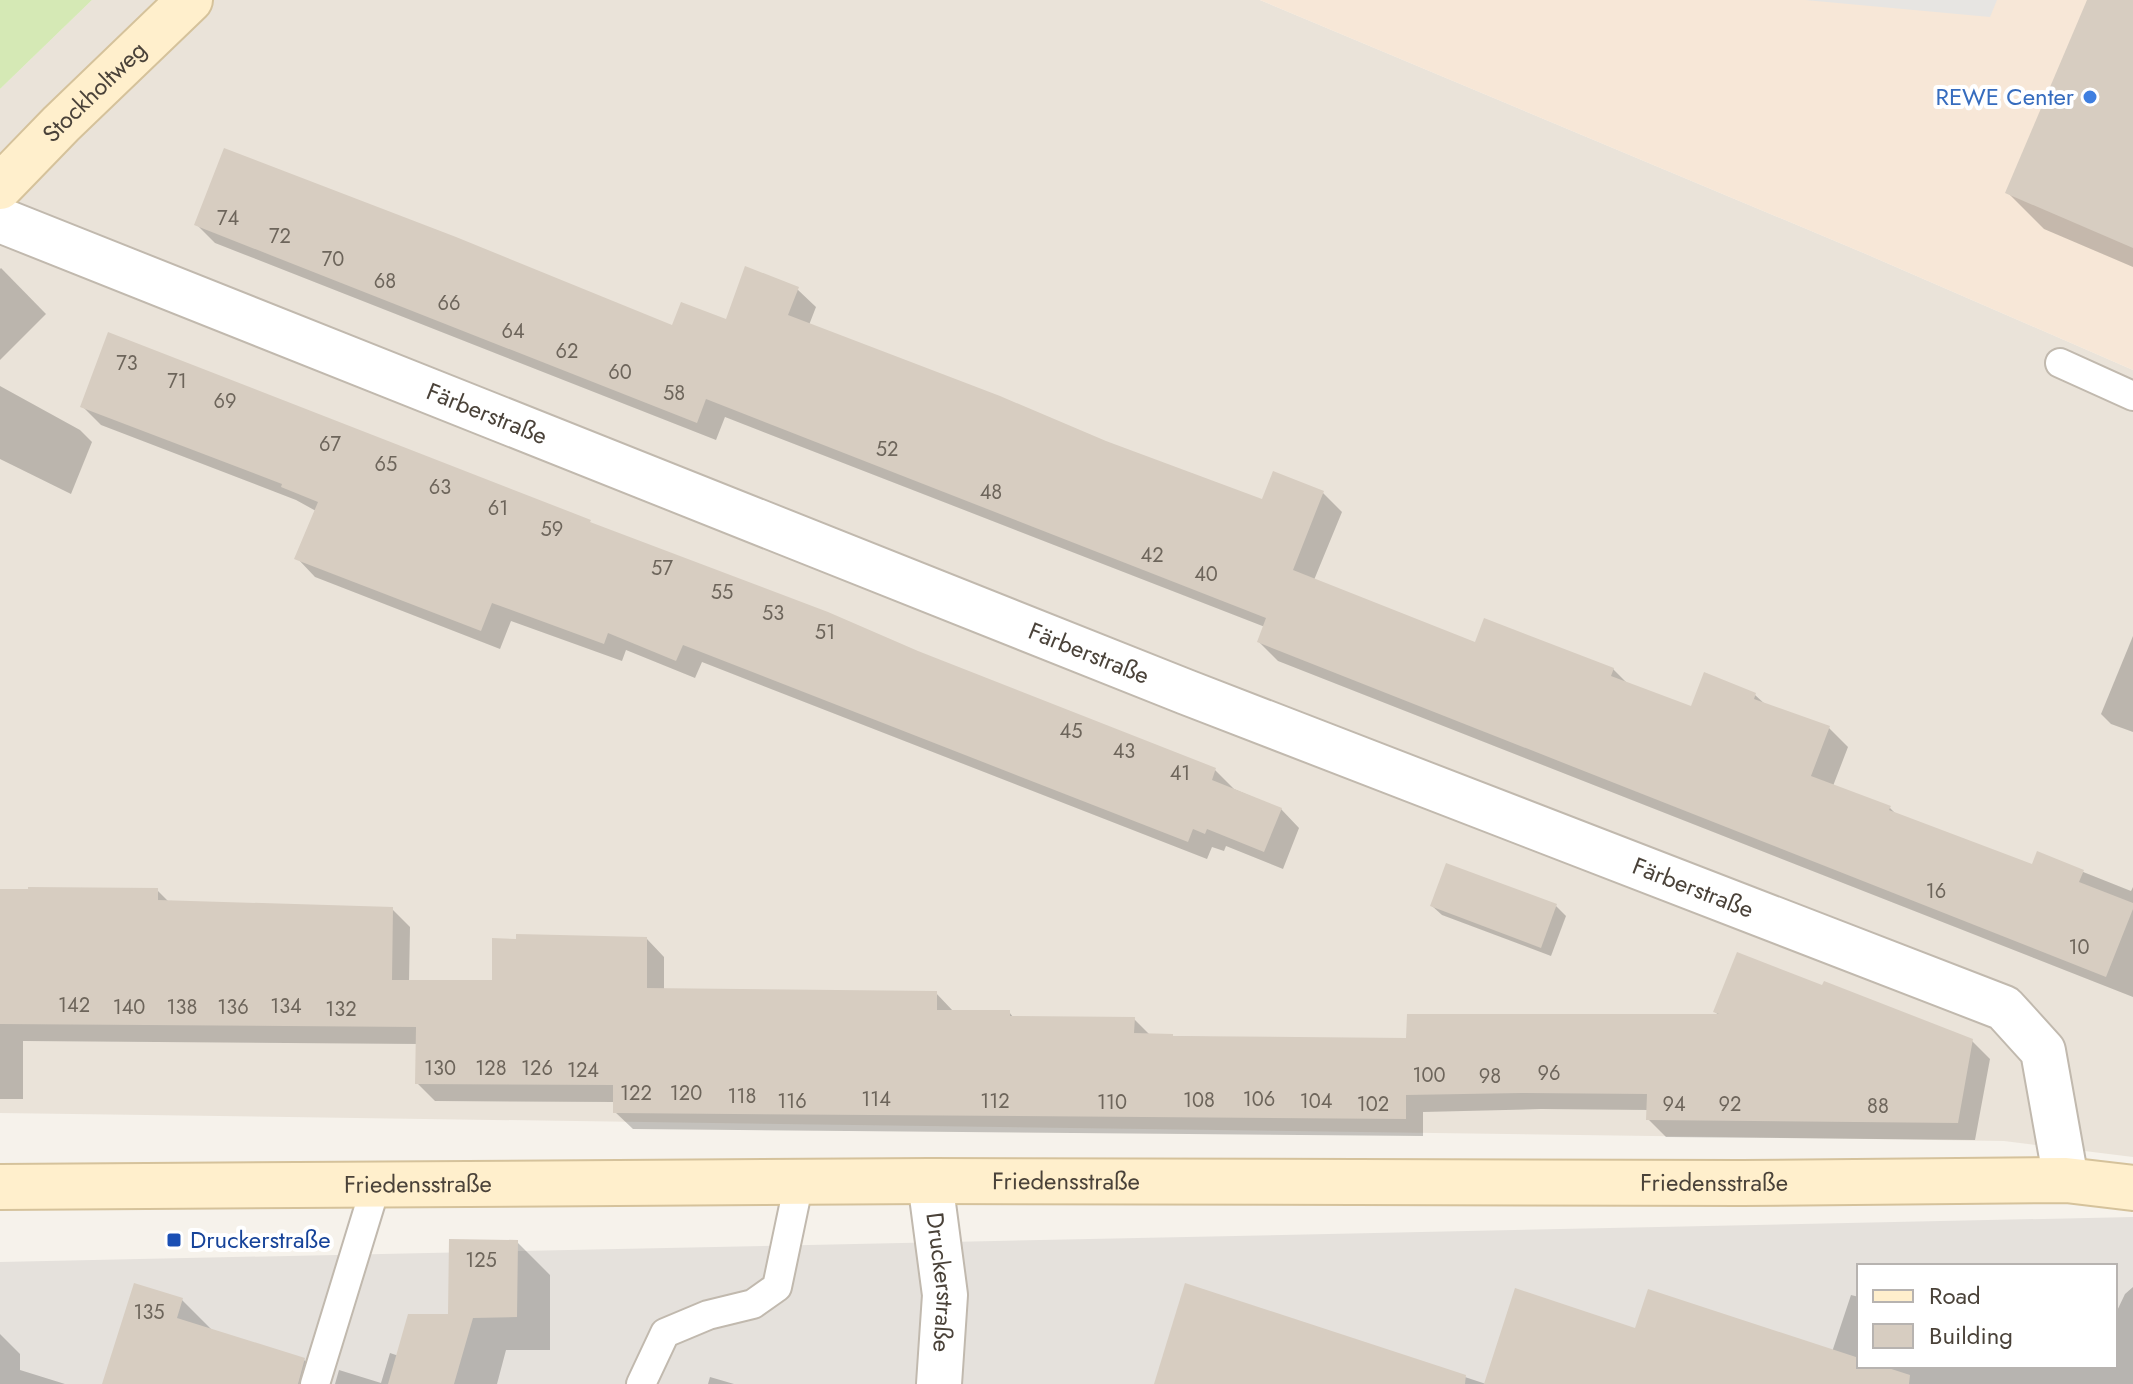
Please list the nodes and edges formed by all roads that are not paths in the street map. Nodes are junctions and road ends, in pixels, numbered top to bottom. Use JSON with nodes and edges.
{"nodes":[{"id":1,"x":190,"y":0,"type":"edge"},
{"id":2,"x":0,"y":187,"type":"edge"},
{"id":3,"x":0,"y":220,"type":"edge"},
{"id":4,"x":2060,"y":363,"type":"dead end"},
{"id":5,"x":2133,"y":396,"type":"edge"},
{"id":6,"x":2066,"y":1180,"type":"junction"},
{"id":7,"x":930,"y":1181,"type":"junction"},
{"id":8,"x":799,"y":1182,"type":"junction"},
{"id":9,"x":376,"y":1185,"type":"junction"},
{"id":10,"x":0,"y":1187,"type":"edge"},
{"id":11,"x":2133,"y":1188,"type":"edge"},
{"id":12,"x":315,"y":1384,"type":"edge"},
{"id":13,"x":641,"y":1384,"type":"edge"},
{"id":14,"x":939,"y":1384,"type":"edge"}],
"edges":[{"from":1,"to":2,"type":"main road","name":"Stockholtweg"},
{"from":3,"to":6,"type":"street","name":"Färberstraße"},
{"from":4,"to":5,"type":"lane"},
{"from":6,"to":7,"type":"main road","name":"Friedensstraße"},
{"from":6,"to":11,"type":"main road","name":"Friedensstraße"},
{"from":7,"to":8,"type":"main road","name":"Friedensstraße"},
{"from":7,"to":14,"type":"street","name":"Druckerstraße"},
{"from":8,"to":9,"type":"main road","name":"Friedensstraße"},
{"from":8,"to":13,"type":"lane"},
{"from":9,"to":10,"type":"main road","name":"Friedensstraße"},
{"from":9,"to":12,"type":"lane"}]}
